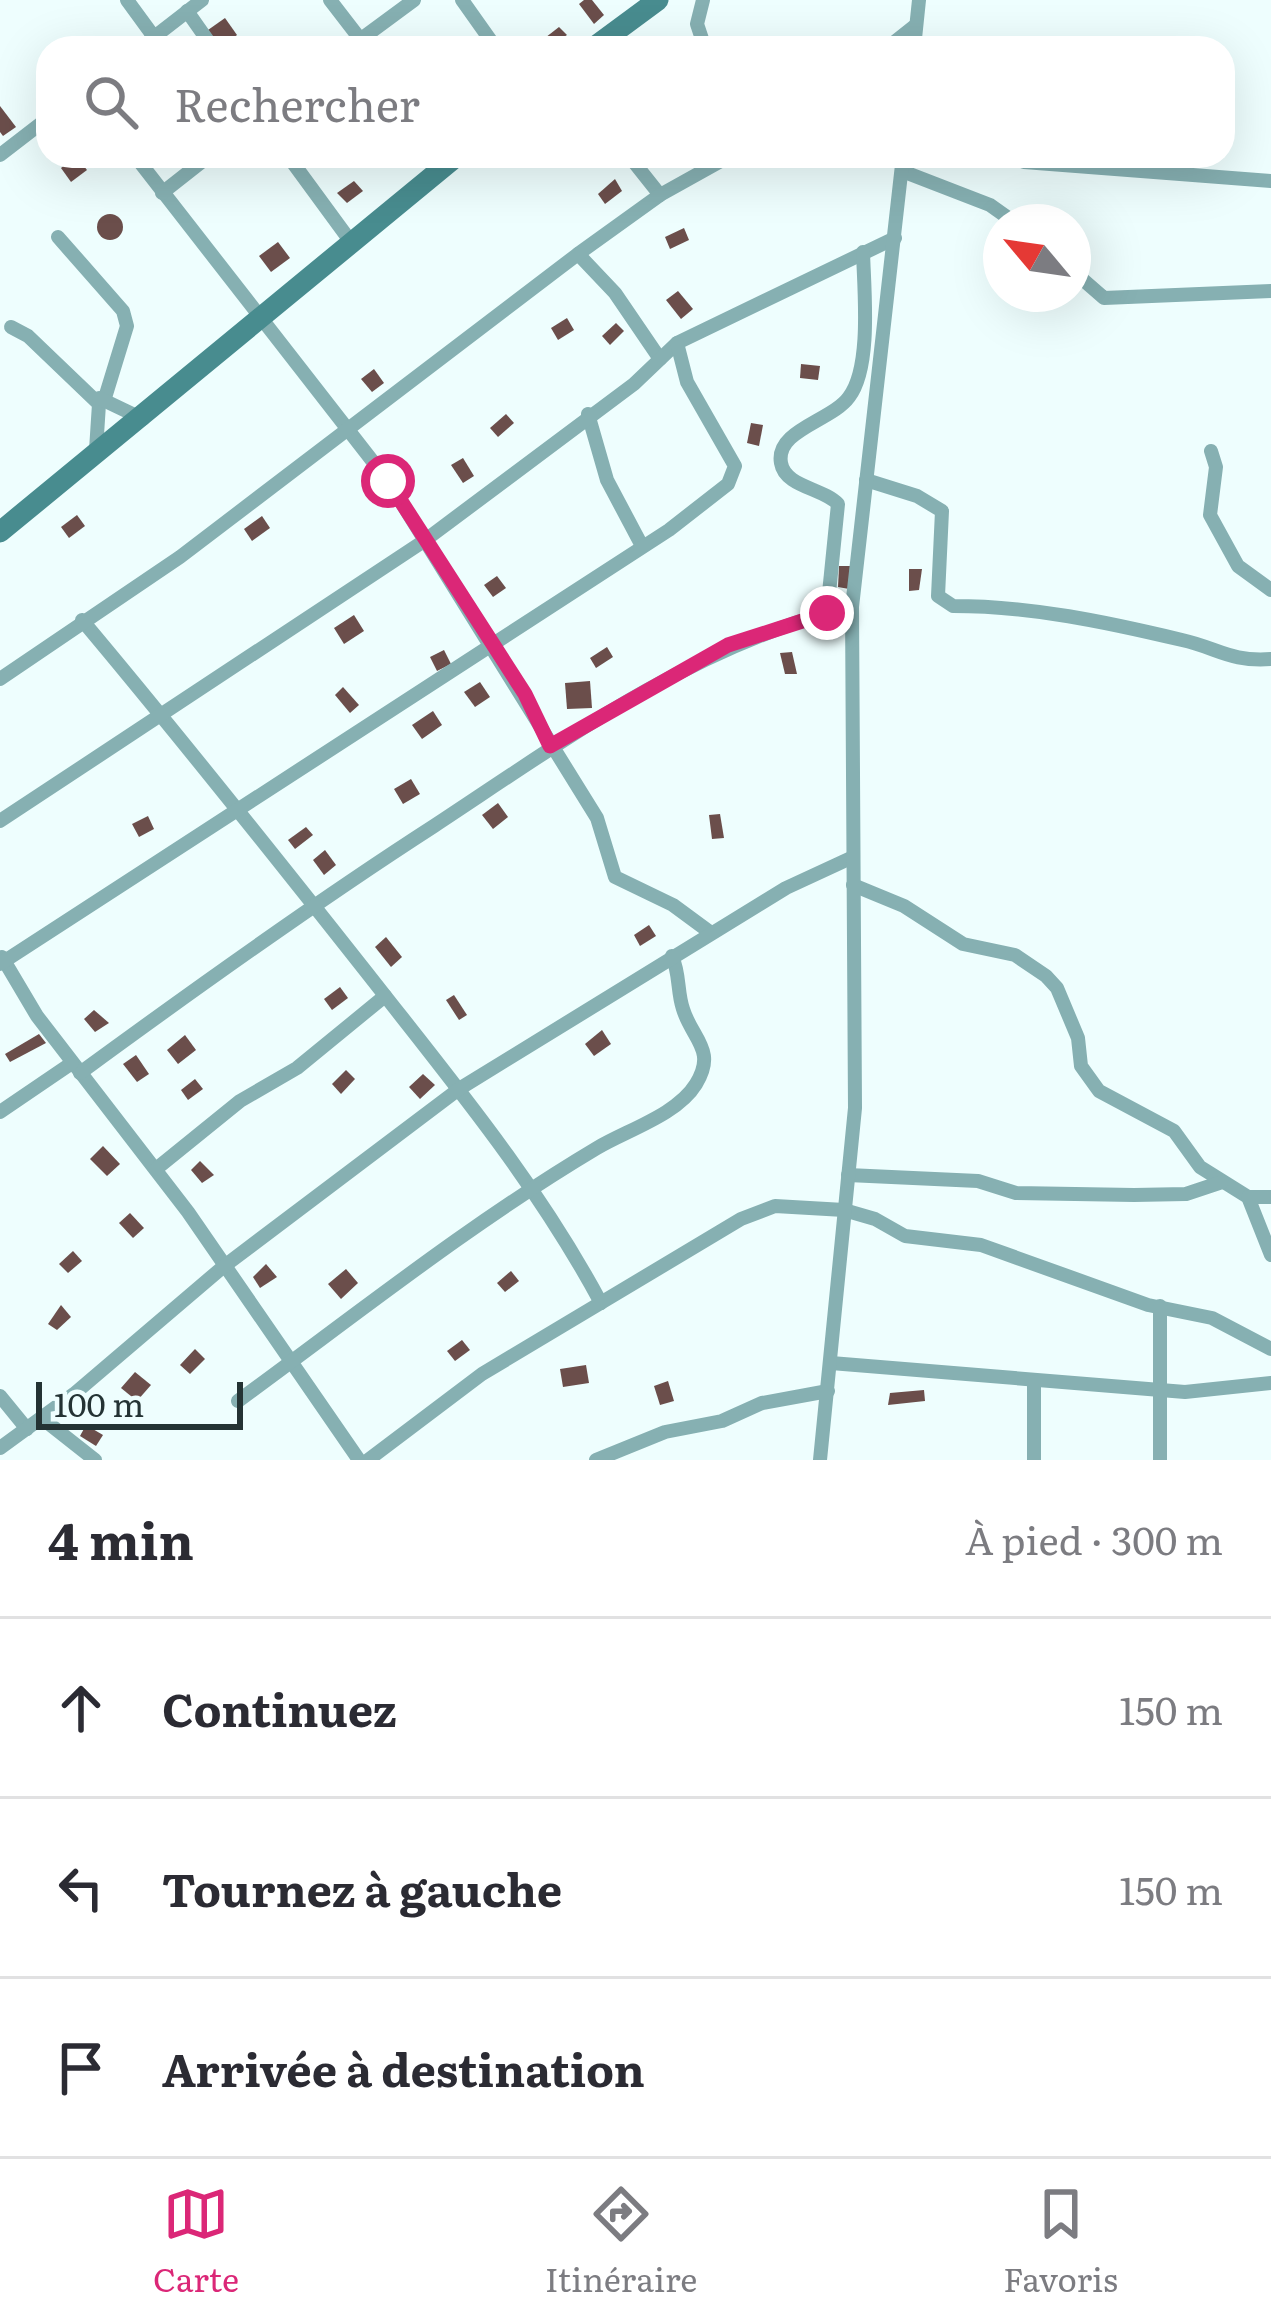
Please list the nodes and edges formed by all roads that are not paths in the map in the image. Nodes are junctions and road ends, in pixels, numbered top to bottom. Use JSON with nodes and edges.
{"nodes":[{"id":1,"x":127,"y":0,"type":"edge"},
{"id":2,"x":202,"y":0,"type":"edge"},
{"id":3,"x":330,"y":0,"type":"edge"},
{"id":4,"x":414,"y":0,"type":"edge"},
{"id":5,"x":462,"y":0,"type":"edge"},
{"id":6,"x":658,"y":0,"type":"edge"},
{"id":7,"x":703,"y":0,"type":"edge"},
{"id":8,"x":919,"y":0,"type":"edge"},
{"id":9,"x":187,"y":11,"type":"junction"},
{"id":10,"x":916,"y":25,"type":"junction"},
{"id":11,"x":153,"y":36,"type":"edge"},
{"id":12,"x":155,"y":36,"type":"edge"},
{"id":13,"x":205,"y":36,"type":"edge"},
{"id":14,"x":353,"y":36,"type":"edge"},
{"id":15,"x":370,"y":36,"type":"edge"},
{"id":16,"x":488,"y":36,"type":"edge"},
{"id":17,"x":609,"y":36,"type":"edge"},
{"id":18,"x":701,"y":36,"type":"edge"},
{"id":19,"x":902,"y":36,"type":"edge"},
{"id":20,"x":915,"y":36,"type":"edge"},
{"id":21,"x":36,"y":127,"type":"edge"},
{"id":22,"x":0,"y":155,"type":"edge"},
{"id":23,"x":144,"y":168,"type":"edge"},
{"id":24,"x":194,"y":168,"type":"edge"},
{"id":25,"x":297,"y":168,"type":"edge"},
{"id":26,"x":438,"y":168,"type":"edge"},
{"id":27,"x":639,"y":168,"type":"edge"},
{"id":28,"x":708,"y":168,"type":"edge"},
{"id":29,"x":902,"y":168,"type":"edge"},
{"id":30,"x":912,"y":168,"type":"edge"},
{"id":31,"x":1093,"y":168,"type":"edge"},
{"id":32,"x":1271,"y":181,"type":"edge"},
{"id":33,"x":162,"y":193,"type":"junction"},
{"id":34,"x":660,"y":195,"type":"junction"},
{"id":35,"x":988,"y":204,"type":"edge"},
{"id":36,"x":58,"y":237,"type":"dead end"},
{"id":37,"x":895,"y":238,"type":"junction"},
{"id":38,"x":351,"y":242,"type":"junction"},
{"id":39,"x":863,"y":252,"type":"junction"},
{"id":40,"x":578,"y":254,"type":"junction"},
{"id":41,"x":1091,"y":287,"type":"edge"},
{"id":42,"x":1271,"y":291,"type":"edge"},
{"id":43,"x":259,"y":317,"type":"junction"},
{"id":44,"x":11,"y":327,"type":"dead end"},
{"id":45,"x":676,"y":343,"type":"junction"},
{"id":46,"x":660,"y":359,"type":"junction"},
{"id":47,"x":97,"y":397,"type":"junction"},
{"id":48,"x":588,"y":413,"type":"junction"},
{"id":49,"x":143,"y":419,"type":"junction"},
{"id":50,"x":347,"y":428,"type":"junction"},
{"id":51,"x":1211,"y":451,"type":"dead end"},
{"id":52,"x":92,"y":460,"type":"junction"},
{"id":53,"x":866,"y":480,"type":"junction"},
{"id":54,"x":0,"y":532,"type":"edge"},
{"id":55,"x":424,"y":541,"type":"junction"},
{"id":56,"x":642,"y":546,"type":"junction"},
{"id":57,"x":1271,"y":590,"type":"edge"},
{"id":58,"x":852,"y":608,"type":"junction"},
{"id":59,"x":827,"y":613,"type":"junction"},
{"id":60,"x":82,"y":620,"type":"junction"},
{"id":61,"x":492,"y":645,"type":"junction"},
{"id":62,"x":1271,"y":658,"type":"edge"},
{"id":63,"x":0,"y":679,"type":"edge"},
{"id":64,"x":161,"y":715,"type":"junction"},
{"id":65,"x":550,"y":746,"type":"junction"},
{"id":66,"x":236,"y":808,"type":"junction"},
{"id":67,"x":0,"y":821,"type":"edge"},
{"id":68,"x":853,"y":857,"type":"junction"},
{"id":69,"x":853,"y":885,"type":"junction"},
{"id":70,"x":316,"y":905,"type":"junction"},
{"id":71,"x":673,"y":905,"type":"junction"},
{"id":72,"x":712,"y":933,"type":"junction"},
{"id":73,"x":676,"y":954,"type":"junction"},
{"id":74,"x":2,"y":959,"type":"edge"},
{"id":75,"x":386,"y":996,"type":"junction"},
{"id":76,"x":76,"y":1068,"type":"junction"},
{"id":77,"x":459,"y":1089,"type":"junction"},
{"id":78,"x":0,"y":1112,"type":"edge"},
{"id":79,"x":156,"y":1168,"type":"junction"},
{"id":80,"x":848,"y":1175,"type":"junction"},
{"id":81,"x":1222,"y":1182,"type":"junction"},
{"id":82,"x":533,"y":1188,"type":"junction"},
{"id":83,"x":1248,"y":1197,"type":"junction"},
{"id":84,"x":1271,"y":1197,"type":"edge"},
{"id":85,"x":844,"y":1210,"type":"junction"},
{"id":86,"x":1271,"y":1255,"type":"edge"},
{"id":87,"x":223,"y":1267,"type":"junction"},
{"id":88,"x":601,"y":1303,"type":"junction"},
{"id":89,"x":1160,"y":1306,"type":"junction"},
{"id":90,"x":1271,"y":1349,"type":"edge"},
{"id":91,"x":291,"y":1362,"type":"junction"},
{"id":92,"x":831,"y":1363,"type":"junction"},
{"id":93,"x":1034,"y":1382,"type":"junction"},
{"id":94,"x":1271,"y":1383,"type":"edge"},
{"id":95,"x":1159,"y":1390,"type":"junction"},
{"id":96,"x":828,"y":1391,"type":"junction"},
{"id":97,"x":0,"y":1396,"type":"edge"},
{"id":98,"x":238,"y":1401,"type":"dead end"},
{"id":99,"x":43,"y":1419,"type":"junction"},
{"id":100,"x":27,"y":1429,"type":"junction"},
{"id":101,"x":0,"y":1448,"type":"edge"},
{"id":102,"x":95,"y":1460,"type":"edge"},
{"id":103,"x":364,"y":1460,"type":"edge"},
{"id":104,"x":596,"y":1460,"type":"edge"},
{"id":105,"x":820,"y":1460,"type":"edge"},
{"id":106,"x":1034,"y":1460,"type":"edge"},
{"id":107,"x":1160,"y":1460,"type":"edge"}],
"edges":[{"from":1,"to":11,"type":"street"},
{"from":2,"to":9,"type":"street"},
{"from":3,"to":14,"type":"street"},
{"from":4,"to":15,"type":"street"},
{"from":5,"to":16,"type":"street"},
{"from":6,"to":17,"type":"main road"},
{"from":7,"to":18,"type":"street"},
{"from":8,"to":10,"type":"street"},
{"from":9,"to":12,"type":"street"},
{"from":9,"to":13,"type":"street"},
{"from":10,"to":19,"type":"street"},
{"from":10,"to":20,"type":"street"},
{"from":21,"to":22,"type":"street"},
{"from":23,"to":33,"type":"street"},
{"from":24,"to":33,"type":"street"},
{"from":25,"to":38,"type":"street"},
{"from":26,"to":38,"type":"main road"},
{"from":27,"to":34,"type":"street"},
{"from":28,"to":34,"type":"street"},
{"from":29,"to":37,"type":"street"},
{"from":30,"to":35,"type":"street"},
{"from":31,"to":32,"type":"street"},
{"from":33,"to":43,"type":"street"},
{"from":34,"to":40,"type":"street"},
{"from":36,"to":47,"type":"street"},
{"from":37,"to":39,"type":"street"},
{"from":37,"to":53,"type":"street"},
{"from":38,"to":43,"type":"main road"},
{"from":39,"to":45,"type":"street"},
{"from":39,"to":59,"type":"street"},
{"from":40,"to":46,"type":"street"},
{"from":40,"to":50,"type":"street"},
{"from":41,"to":42,"type":"street"},
{"from":43,"to":49,"type":"main road"},
{"from":43,"to":50,"type":"street"},
{"from":44,"to":47,"type":"street"},
{"from":45,"to":46,"type":"street"},
{"from":45,"to":56,"type":"street"},
{"from":46,"to":48,"type":"street"},
{"from":47,"to":49,"type":"street"},
{"from":47,"to":52,"type":"street"},
{"from":48,"to":55,"type":"street"},
{"from":48,"to":56,"type":"street"},
{"from":49,"to":52,"type":"main road"},
{"from":50,"to":55,"type":"street"},
{"from":50,"to":60,"type":"street"},
{"from":51,"to":57,"type":"street"},
{"from":52,"to":54,"type":"main road"},
{"from":53,"to":58,"type":"street"},
{"from":53,"to":62,"type":"street"},
{"from":55,"to":61,"type":"street"},
{"from":55,"to":64,"type":"street"},
{"from":56,"to":61,"type":"street"},
{"from":58,"to":59,"type":"street"},
{"from":58,"to":68,"type":"street"},
{"from":59,"to":65,"type":"street"},
{"from":60,"to":63,"type":"street"},
{"from":60,"to":64,"type":"street"},
{"from":61,"to":65,"type":"street"},
{"from":61,"to":66,"type":"street"},
{"from":64,"to":66,"type":"street"},
{"from":64,"to":67,"type":"street"},
{"from":65,"to":70,"type":"street"},
{"from":65,"to":71,"type":"street"},
{"from":66,"to":70,"type":"street"},
{"from":66,"to":74,"type":"street"},
{"from":68,"to":69,"type":"street"},
{"from":68,"to":72,"type":"street"},
{"from":69,"to":80,"type":"street"},
{"from":69,"to":81,"type":"street"},
{"from":70,"to":75,"type":"street"},
{"from":70,"to":76,"type":"street"},
{"from":71,"to":72,"type":"street"},
{"from":71,"to":73,"type":"street"},
{"from":72,"to":73,"type":"street"},
{"from":73,"to":77,"type":"street"},
{"from":73,"to":82,"type":"street"},
{"from":74,"to":76,"type":"street"},
{"from":75,"to":77,"type":"street"},
{"from":75,"to":79,"type":"street"},
{"from":76,"to":78,"type":"street"},
{"from":76,"to":79,"type":"street"},
{"from":77,"to":82,"type":"street"},
{"from":77,"to":87,"type":"street"},
{"from":79,"to":87,"type":"street"},
{"from":80,"to":81,"type":"street"},
{"from":80,"to":85,"type":"street"},
{"from":81,"to":83,"type":"street"},
{"from":82,"to":88,"type":"street"},
{"from":82,"to":91,"type":"street"},
{"from":83,"to":84,"type":"street"},
{"from":83,"to":86,"type":"street"},
{"from":85,"to":88,"type":"street"},
{"from":85,"to":89,"type":"street"},
{"from":85,"to":92,"type":"street"},
{"from":87,"to":91,"type":"street"},
{"from":87,"to":99,"type":"street"},
{"from":88,"to":103,"type":"street"},
{"from":89,"to":90,"type":"street"},
{"from":89,"to":95,"type":"street"},
{"from":91,"to":98,"type":"street"},
{"from":91,"to":103,"type":"street"},
{"from":92,"to":93,"type":"street"},
{"from":92,"to":96,"type":"street"},
{"from":93,"to":95,"type":"street"},
{"from":93,"to":106,"type":"street"},
{"from":94,"to":95,"type":"street"},
{"from":95,"to":107,"type":"street"},
{"from":96,"to":104,"type":"street"},
{"from":96,"to":105,"type":"street"},
{"from":97,"to":100,"type":"street"},
{"from":99,"to":100,"type":"street"},
{"from":99,"to":102,"type":"street"},
{"from":100,"to":101,"type":"street"}]}
